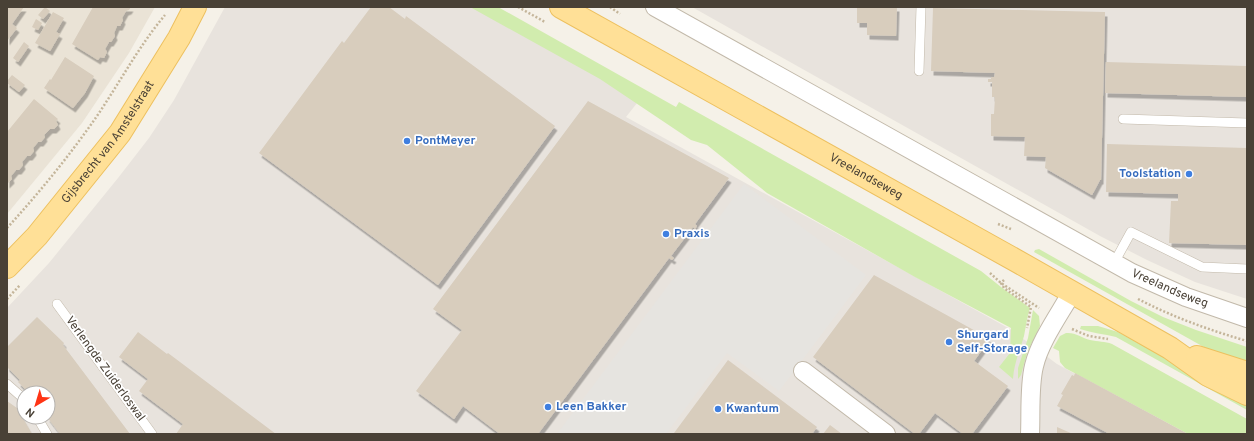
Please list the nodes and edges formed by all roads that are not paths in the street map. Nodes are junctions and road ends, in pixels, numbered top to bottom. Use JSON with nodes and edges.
{"nodes":[{"id":1,"x":195,"y":7,"type":"edge"},
{"id":2,"x":561,"y":7,"type":"edge"},
{"id":3,"x":654,"y":7,"type":"edge"},
{"id":4,"x":921,"y":7,"type":"edge"},
{"id":5,"x":919,"y":71,"type":"dead end"},
{"id":6,"x":1123,"y":118,"type":"dead end"},
{"id":7,"x":1247,"y":122,"type":"edge"},
{"id":8,"x":1114,"y":263,"type":"junction"},
{"id":9,"x":7,"y":267,"type":"edge"},
{"id":10,"x":1247,"y":269,"type":"edge"},
{"id":11,"x":1072,"y":292,"type":"junction"},
{"id":12,"x":57,"y":304,"type":"dead end"},
{"id":13,"x":1247,"y":318,"type":"edge"},
{"id":14,"x":1170,"y":348,"type":"junction"},
{"id":15,"x":803,"y":371,"type":"dead end"},
{"id":16,"x":1247,"y":373,"type":"edge"},
{"id":17,"x":7,"y":384,"type":"edge"},
{"id":18,"x":16,"y":392,"type":"edge"},
{"id":19,"x":1247,"y":394,"type":"edge"},
{"id":20,"x":42,"y":425,"type":"edge"},
{"id":21,"x":47,"y":434,"type":"edge"},
{"id":22,"x":152,"y":434,"type":"edge"},
{"id":23,"x":886,"y":434,"type":"edge"},
{"id":24,"x":1030,"y":434,"type":"edge"}],
"edges":[{"from":1,"to":9,"type":"main road","name":"Gijsbrecht van Amstelstraat"},
{"from":2,"to":11,"type":"main road","name":"Vreelandseweg"},
{"from":3,"to":8,"type":"street","name":"Vreelandseweg"},
{"from":4,"to":5,"type":"lane"},
{"from":6,"to":7,"type":"lane"},
{"from":8,"to":10,"type":"lane"},
{"from":8,"to":13,"type":"street","name":"Vreelandseweg"},
{"from":11,"to":14,"type":"main road","name":"Vreelandseweg"},
{"from":11,"to":24,"type":"street"},
{"from":12,"to":22,"type":"lane","name":"Verlengde Zuiderloswal"},
{"from":14,"to":16,"type":"main road","name":"Vreelandseweg"},
{"from":14,"to":19,"type":"main road","name":"Vreelandseweg"},
{"from":15,"to":23,"type":"street"},
{"from":17,"to":18,"type":"lane"},
{"from":20,"to":21,"type":"lane"}]}
